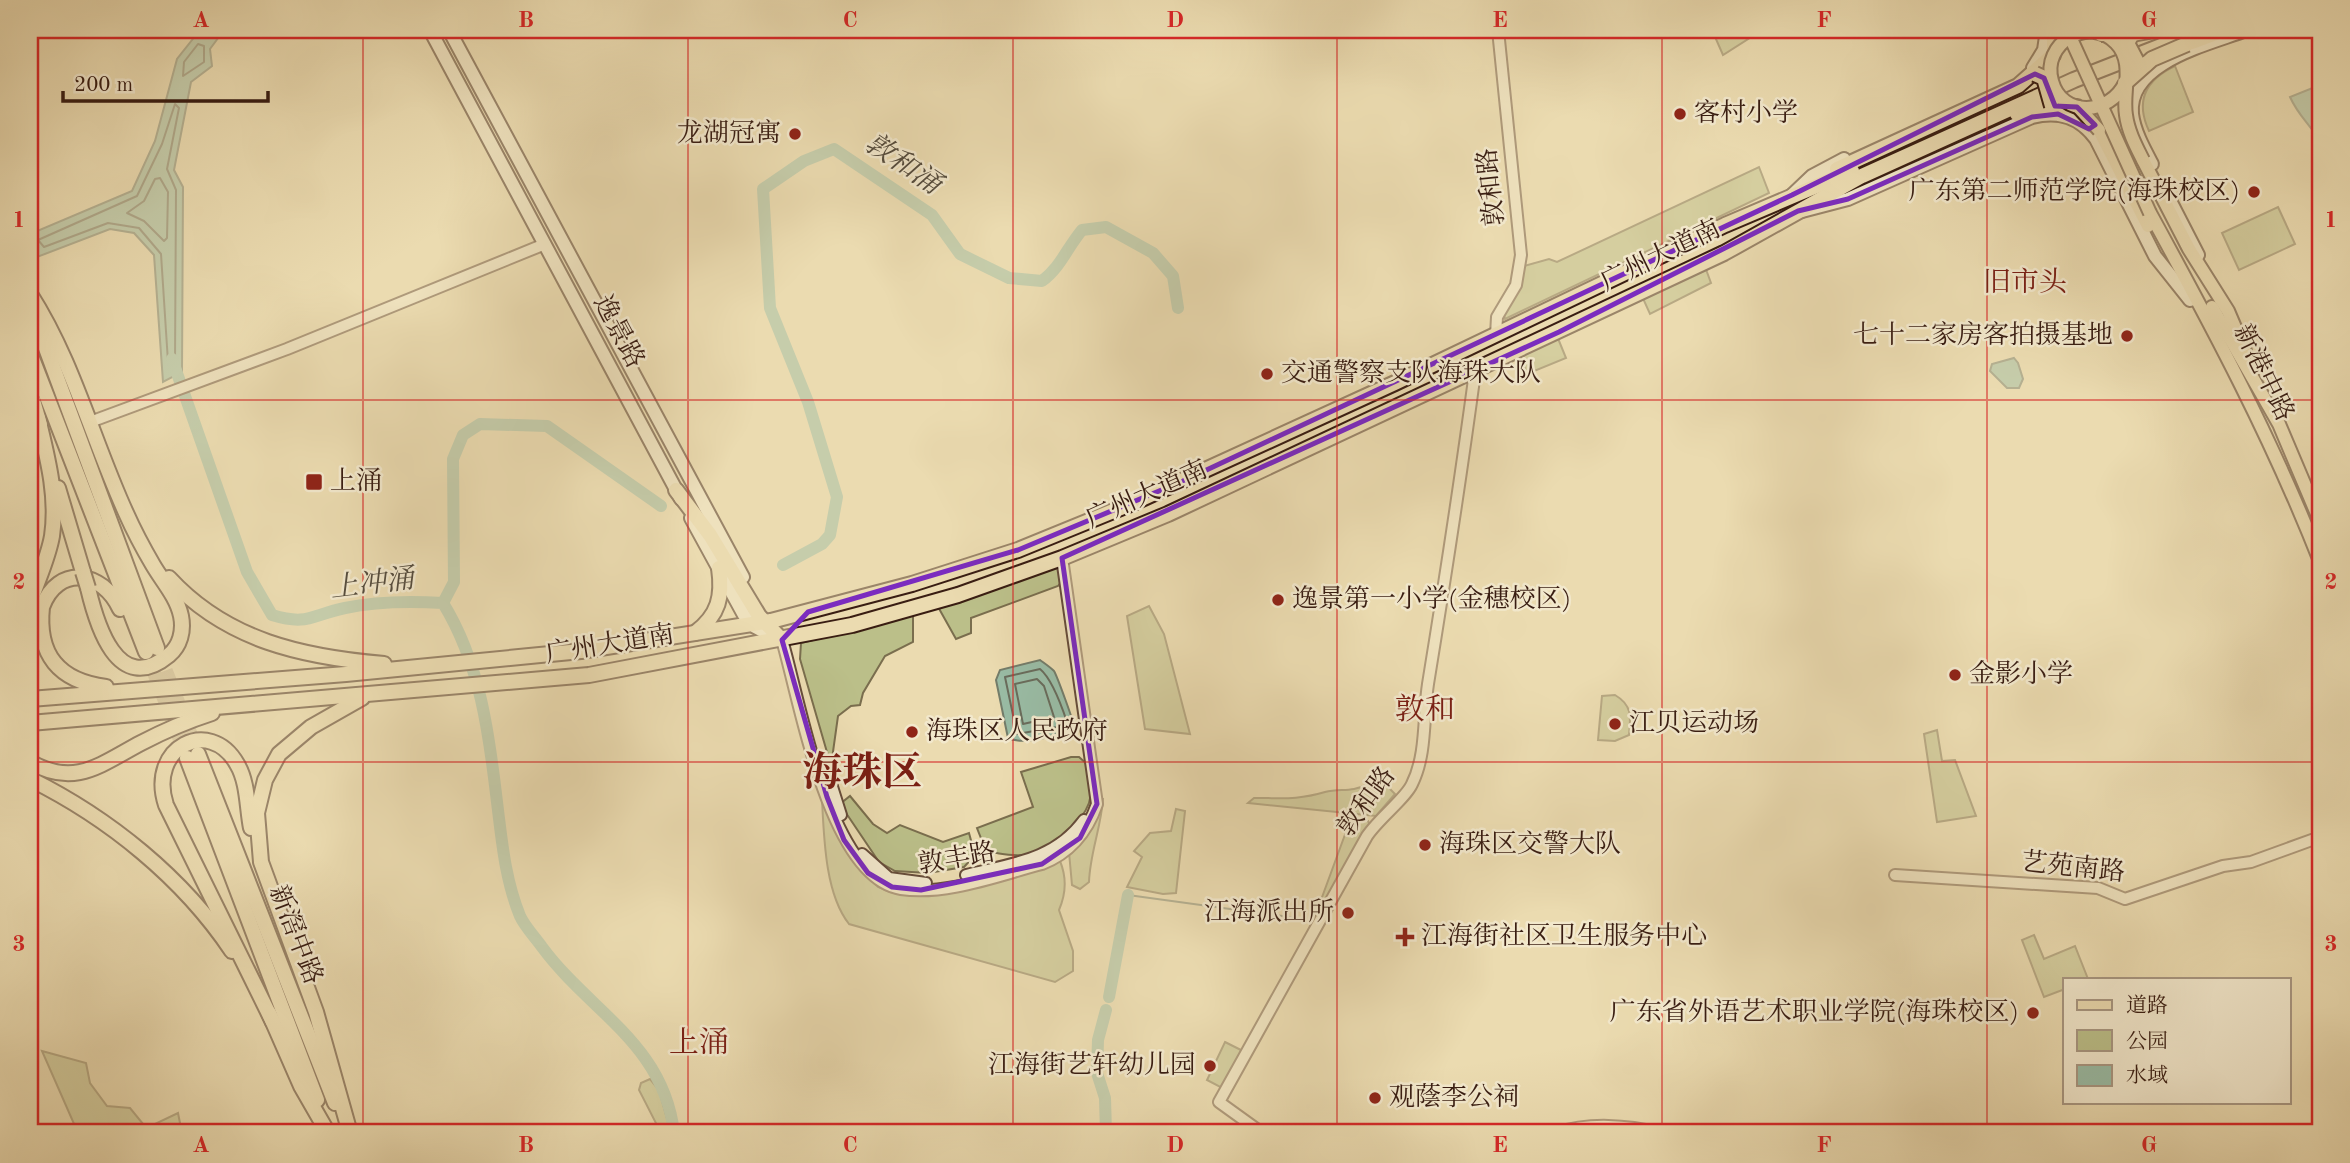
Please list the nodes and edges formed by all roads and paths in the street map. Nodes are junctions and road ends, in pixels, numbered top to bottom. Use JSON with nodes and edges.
{"nodes":[{"id":1,"x":430,"y":30,"type":"edge"},
{"id":2,"x":449,"y":30,"type":"edge"},
{"id":3,"x":1499,"y":30,"type":"edge"},
{"id":4,"x":2068,"y":30,"type":"edge"},
{"id":5,"x":2076,"y":30,"type":"edge"},
{"id":6,"x":2155,"y":30,"type":"edge"},
{"id":7,"x":2177,"y":30,"type":"edge"},
{"id":8,"x":2202,"y":30,"type":"edge"},
{"id":9,"x":2224,"y":30,"type":"edge"},
{"id":10,"x":2246,"y":30,"type":"edge"},
{"id":11,"x":2051,"y":31,"type":"edge"},
{"id":12,"x":2099,"y":32,"type":"edge"},
{"id":13,"x":2133,"y":34,"type":"junction"},
{"id":14,"x":2053,"y":55,"type":"junction"},
{"id":15,"x":2146,"y":65,"type":"junction"},
{"id":16,"x":2035,"y":74,"type":"junction"},
{"id":17,"x":2125,"y":83,"type":"junction"},
{"id":18,"x":2052,"y":106,"type":"junction"},
{"id":19,"x":2077,"y":107,"type":"junction"},
{"id":20,"x":2128,"y":110,"type":"junction"},
{"id":21,"x":2094,"y":129,"type":"junction"},
{"id":22,"x":1792,"y":195,"type":"junction"},
{"id":23,"x":1798,"y":211,"type":"junction"},
{"id":24,"x":2153,"y":211,"type":"junction"},
{"id":25,"x":545,"y":244,"type":"junction"},
{"id":26,"x":2206,"y":274,"type":"junction"},
{"id":27,"x":30,"y":294,"type":"edge"},
{"id":28,"x":2190,"y":300,"type":"junction"},
{"id":29,"x":30,"y":305,"type":"edge"},
{"id":30,"x":1496,"y":335,"type":"junction"},
{"id":31,"x":30,"y":354,"type":"edge"},
{"id":32,"x":1475,"y":372,"type":"junction"},
{"id":33,"x":2253,"y":374,"type":"junction"},
{"id":34,"x":2239,"y":379,"type":"junction"},
{"id":35,"x":30,"y":390,"type":"edge"},
{"id":36,"x":38,"y":418,"type":"junction"},
{"id":37,"x":90,"y":422,"type":"junction"},
{"id":38,"x":676,"y":489,"type":"junction"},
{"id":39,"x":2320,"y":521,"type":"edge"},
{"id":40,"x":135,"y":532,"type":"junction"},
{"id":41,"x":1062,"y":558,"type":"junction"},
{"id":42,"x":2320,"y":561,"type":"edge"},
{"id":43,"x":723,"y":565,"type":"junction"},
{"id":44,"x":30,"y":578,"type":"edge"},
{"id":45,"x":846,"y":602,"type":"junction"},
{"id":46,"x":30,"y":603,"type":"edge"},
{"id":47,"x":808,"y":612,"type":"junction"},
{"id":48,"x":852,"y":625,"type":"junction"},
{"id":49,"x":765,"y":626,"type":"junction"},
{"id":50,"x":695,"y":633,"type":"junction"},
{"id":51,"x":786,"y":638,"type":"junction"},
{"id":52,"x":754,"y":645,"type":"junction"},
{"id":53,"x":147,"y":652,"type":"junction"},
{"id":54,"x":419,"y":666,"type":"junction"},
{"id":55,"x":136,"y":690,"type":"junction"},
{"id":56,"x":367,"y":696,"type":"junction"},
{"id":57,"x":30,"y":699,"type":"edge"},
{"id":58,"x":237,"y":706,"type":"junction"},
{"id":59,"x":30,"y":723,"type":"edge"},
{"id":60,"x":30,"y":762,"type":"edge"},
{"id":61,"x":30,"y":779,"type":"edge"},
{"id":62,"x":2320,"y":837,"type":"edge"},
{"id":63,"x":1895,"y":874,"type":"dead end"},
{"id":64,"x":267,"y":880,"type":"junction"},
{"id":65,"x":273,"y":1022,"type":"junction"},
{"id":66,"x":329,"y":1133,"type":"edge"},
{"id":67,"x":348,"y":1133,"type":"edge"},
{"id":68,"x":1262,"y":1133,"type":"edge"},
{"id":69,"x":1557,"y":1133,"type":"edge"},
{"id":70,"x":1660,"y":1133,"type":"edge"}],
"edges":[{"from":1,"to":25,"type":"main road","name":"逸景路"},
{"from":2,"to":49,"type":"main road","name":"逸景路"},
{"from":3,"to":30,"type":"street","name":"敦和路"},
{"from":4,"to":11,"type":"main road"},
{"from":4,"to":24,"type":"main road","bridge":true},
{"from":5,"to":24,"type":"main road","bridge":true},
{"from":6,"to":13,"type":"highway","bridge":true},
{"from":7,"to":22,"type":"highway","name":"广州大道南"},
{"from":8,"to":23,"type":"highway","name":"广州大道南"},
{"from":9,"to":15,"type":"highway","bridge":true},
{"from":10,"to":20,"type":"main road"},
{"from":11,"to":14,"type":"main road"},
{"from":11,"to":22,"type":"main road"},
{"from":12,"to":13,"type":"highway","bridge":true},
{"from":12,"to":14,"type":"main road","bridge":true},
{"from":12,"to":17,"type":"main road","bridge":true},
{"from":13,"to":15,"type":"highway","bridge":true},
{"from":14,"to":16,"type":"highway","bridge":true},
{"from":14,"to":19,"type":"main road","bridge":true},
{"from":15,"to":17,"type":"highway","bridge":true},
{"from":16,"to":18,"type":"highway","bridge":true},
{"from":16,"to":22,"type":"highway"},
{"from":17,"to":19,"type":"main road","bridge":true},
{"from":17,"to":20,"type":"main road","bridge":true},
{"from":18,"to":19,"type":"highway","bridge":true},
{"from":18,"to":23,"type":"highway"},
{"from":19,"to":21,"type":"main road","bridge":true},
{"from":20,"to":21,"type":"main road","bridge":true},
{"from":20,"to":26,"type":"main road"},
{"from":20,"to":26,"type":"main road","bridge":true},
{"from":21,"to":23,"type":"main road"},
{"from":21,"to":28,"type":"main road"},
{"from":21,"to":28,"type":"main road"},
{"from":22,"to":30,"type":"highway","name":"广州大道南"},
{"from":23,"to":32,"type":"highway","name":"广州大道南"},
{"from":24,"to":33,"type":"main road","name":"新港中路"},
{"from":24,"to":34,"type":"main road","name":"新港中路"},
{"from":25,"to":37,"type":"street"},
{"from":25,"to":38,"type":"main road","name":"逸景路"},
{"from":26,"to":33,"type":"main road"},
{"from":27,"to":37,"type":"highway"},
{"from":28,"to":34,"type":"main road"},
{"from":29,"to":53,"type":"highway"},
{"from":30,"to":45,"type":"highway","name":"广州大道南"},
{"from":31,"to":53,"type":"highway"},
{"from":32,"to":41,"type":"highway","name":"广州大道南"},
{"from":32,"to":68,"type":"street","name":"敦和路"},
{"from":33,"to":39,"type":"main road","name":"新港中路"},
{"from":34,"to":42,"type":"main road","name":"新港中路"},
{"from":35,"to":36,"type":"highway"},
{"from":36,"to":40,"type":"highway","bridge":true},
{"from":36,"to":44,"type":"highway"},
{"from":36,"to":46,"type":"highway"},
{"from":37,"to":40,"type":"highway"},
{"from":38,"to":43,"type":"highway"},
{"from":38,"to":43,"type":"main road","name":"逸景路"},
{"from":40,"to":54,"type":"highway"},
{"from":41,"to":48,"type":"highway","name":"广州大道南"},
{"from":41,"to":51,"type":"street","name":"敦丰路"},
{"from":43,"to":49,"type":"highway"},
{"from":43,"to":50,"type":"highway"},
{"from":45,"to":47,"type":"highway","name":"广州大道南"},
{"from":45,"to":48,"type":"highway"},
{"from":47,"to":49,"type":"highway","name":"广州大道南"},
{"from":47,"to":51,"type":"highway"},
{"from":48,"to":51,"type":"highway","name":"广州大道南"},
{"from":49,"to":50,"type":"highway","name":"广州大道南"},
{"from":49,"to":51,"type":"highway"},
{"from":49,"to":52,"type":"highway"},
{"from":50,"to":54,"type":"highway","name":"广州大道南"},
{"from":51,"to":52,"type":"highway","name":"广州大道南"},
{"from":52,"to":56,"type":"highway","name":"广州大道南"},
{"from":53,"to":55,"type":"highway"},
{"from":54,"to":55,"type":"highway","name":"广州大道南"},
{"from":55,"to":57,"type":"highway","name":"广州大道南"},
{"from":56,"to":58,"type":"highway","name":"广州大道南"},
{"from":56,"to":64,"type":"highway"},
{"from":58,"to":59,"type":"highway","name":"广州大道南"},
{"from":58,"to":60,"type":"highway"},
{"from":61,"to":65,"type":"highway"},
{"from":62,"to":63,"type":"street","name":"艺苑南路"},
{"from":64,"to":65,"type":"highway"},
{"from":64,"to":67,"type":"highway"},
{"from":65,"to":66,"type":"highway"},
{"from":66,"to":67,"type":"highway","name":"新滘中路"},
{"from":69,"to":70,"type":"street"}]}
